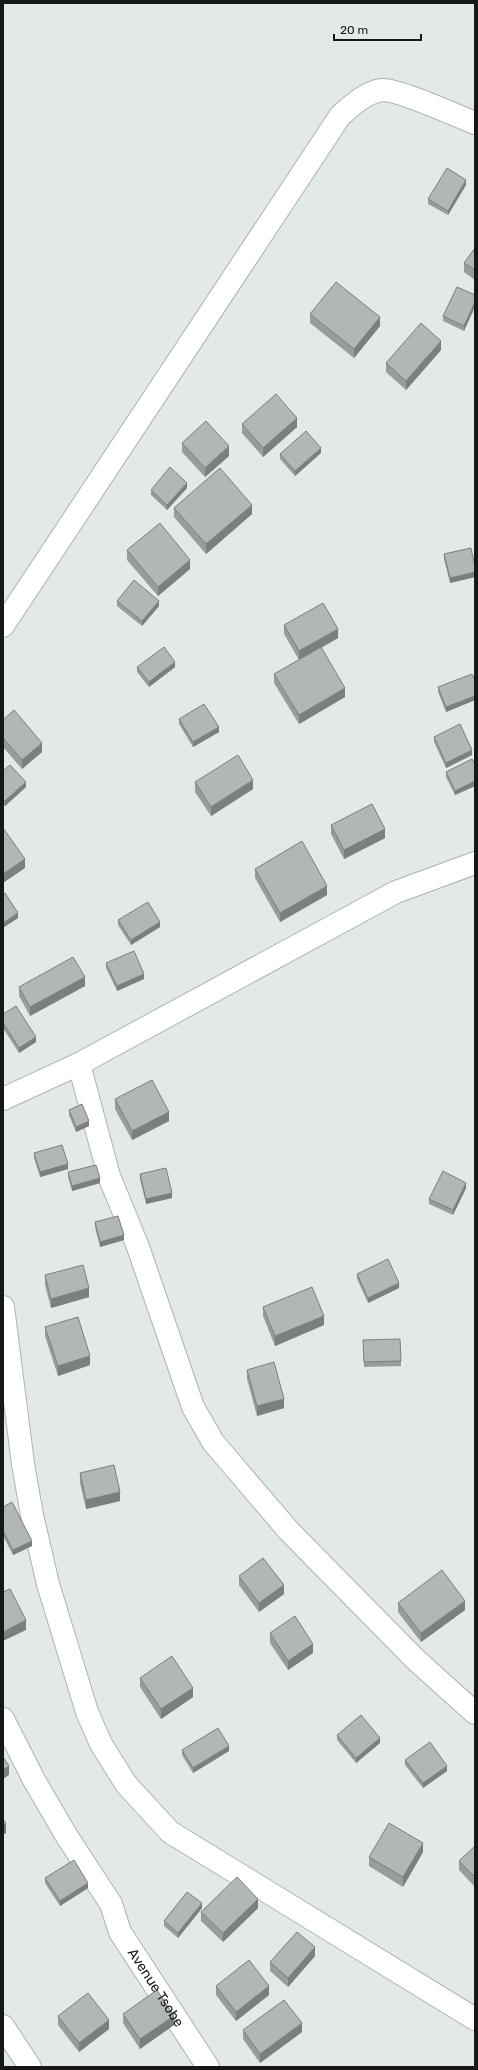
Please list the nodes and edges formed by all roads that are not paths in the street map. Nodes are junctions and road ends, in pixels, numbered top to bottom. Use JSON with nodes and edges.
{"nodes":[{"id":1,"x":475,"y":123,"type":"edge"},
{"id":2,"x":3,"y":626,"type":"edge"},
{"id":3,"x":475,"y":863,"type":"edge"},
{"id":4,"x":78,"y":1064,"type":"junction"},
{"id":5,"x":3,"y":1099,"type":"edge"},
{"id":6,"x":3,"y":1307,"type":"edge"},
{"id":7,"x":475,"y":1713,"type":"edge"},
{"id":8,"x":3,"y":1719,"type":"edge"},
{"id":9,"x":475,"y":2019,"type":"edge"},
{"id":10,"x":3,"y":2026,"type":"edge"},
{"id":11,"x":30,"y":2067,"type":"edge"},
{"id":12,"x":208,"y":2067,"type":"edge"}],
"edges":[{"from":1,"to":2,"type":"street"},
{"from":3,"to":4,"type":"street"},
{"from":4,"to":5,"type":"street"},
{"from":4,"to":7,"type":"street"},
{"from":6,"to":9,"type":"street"},
{"from":8,"to":12,"type":"street","name":"Avenue Tsobe"},
{"from":10,"to":11,"type":"street"}]}
